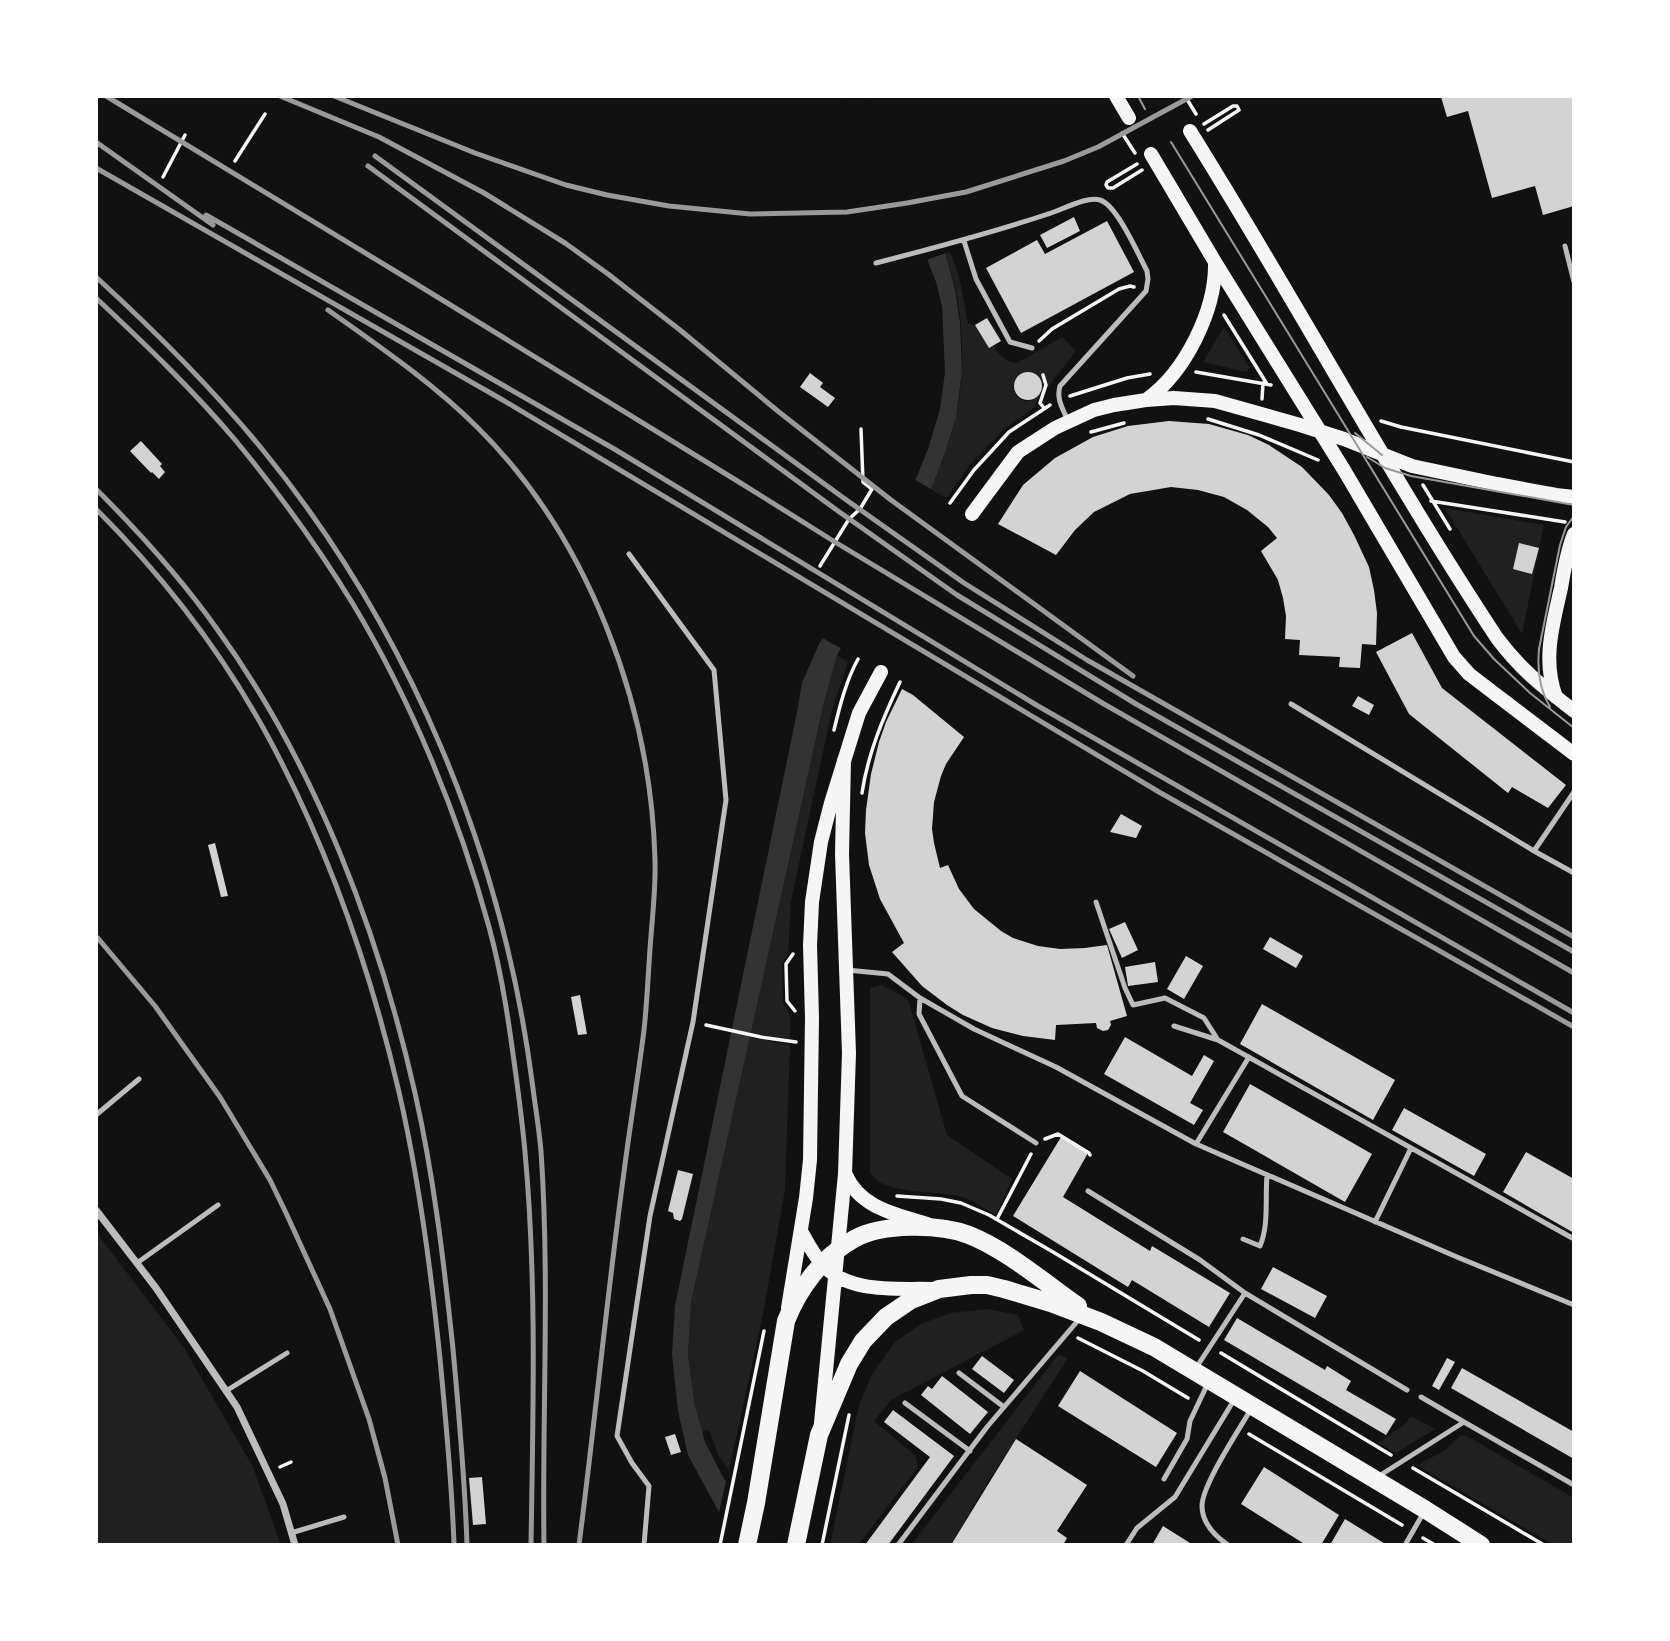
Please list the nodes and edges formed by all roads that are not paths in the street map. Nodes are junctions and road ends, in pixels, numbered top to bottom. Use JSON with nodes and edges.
{"nodes":[{"id":1,"x":1116,"y":96,"type":"edge"},
{"id":2,"x":1129,"y":118,"type":"dead end"},
{"id":3,"x":1196,"y":128,"type":"road end"},
{"id":4,"x":1146,"y":158,"type":"road end"},
{"id":5,"x":964,"y":241,"type":"junction"},
{"id":6,"x":1565,"y":246,"type":"dead end"},
{"id":7,"x":1215,"y":262,"type":"junction"},
{"id":8,"x":876,"y":263,"type":"dead end"},
{"id":9,"x":1574,"y":282,"type":"edge"},
{"id":10,"x":1032,"y":348,"type":"road end"},
{"id":11,"x":1146,"y":400,"type":"junction"},
{"id":12,"x":1068,"y":421,"type":"junction"},
{"id":13,"x":1318,"y":430,"type":"junction"},
{"id":14,"x":1382,"y":455,"type":"junction"},
{"id":15,"x":1570,"y":497,"type":"edge"},
{"id":16,"x":971,"y":514,"type":"dead end"},
{"id":17,"x":1572,"y":528,"type":"edge"},
{"id":18,"x":629,"y":554,"type":"dead end"},
{"id":19,"x":881,"y":672,"type":"dead end"},
{"id":20,"x":1556,"y":697,"type":"junction"},
{"id":21,"x":1290,"y":704,"type":"dead end"},
{"id":22,"x":1574,"y":711,"type":"edge"},
{"id":23,"x":1574,"y":754,"type":"edge"},
{"id":24,"x":844,"y":760,"type":"junction"},
{"id":25,"x":1574,"y":792,"type":"edge"},
{"id":26,"x":1534,"y":851,"type":"junction"},
{"id":27,"x":1574,"y":873,"type":"edge"},
{"id":28,"x":1096,"y":902,"type":"dead end"},
{"id":29,"x":847,"y":970,"type":"junction"},
{"id":30,"x":920,"y":998,"type":"junction"},
{"id":31,"x":1174,"y":1027,"type":"dead end"},
{"id":32,"x":1218,"y":1040,"type":"junction"},
{"id":33,"x":1249,"y":1057,"type":"junction"},
{"id":34,"x":139,"y":1079,"type":"dead end"},
{"id":35,"x":96,"y":1115,"type":"edge"},
{"id":36,"x":1036,"y":1143,"type":"road end"},
{"id":37,"x":1196,"y":1144,"type":"junction"},
{"id":38,"x":1410,"y":1148,"type":"junction"},
{"id":39,"x":845,"y":1174,"type":"junction"},
{"id":40,"x":1267,"y":1175,"type":"junction"},
{"id":41,"x":1088,"y":1191,"type":"dead end"},
{"id":42,"x":218,"y":1205,"type":"dead end"},
{"id":43,"x":96,"y":1210,"type":"edge"},
{"id":44,"x":1375,"y":1222,"type":"junction"},
{"id":45,"x":936,"y":1227,"type":"junction"},
{"id":46,"x":801,"y":1231,"type":"junction"},
{"id":47,"x":1243,"y":1239,"type":"dead end"},
{"id":48,"x":1574,"y":1239,"type":"edge"},
{"id":49,"x":838,"y":1251,"type":"junction"},
{"id":50,"x":137,"y":1263,"type":"junction"},
{"id":51,"x":829,"y":1270,"type":"junction"},
{"id":52,"x":939,"y":1289,"type":"junction"},
{"id":53,"x":1245,"y":1293,"type":"junction"},
{"id":54,"x":1573,"y":1304,"type":"edge"},
{"id":55,"x":1083,"y":1315,"type":"junction"},
{"id":56,"x":786,"y":1321,"type":"junction"},
{"id":57,"x":1101,"y":1322,"type":"junction"},
{"id":58,"x":287,"y":1353,"type":"dead end"},
{"id":59,"x":958,"y":1373,"type":"dead end"},
{"id":60,"x":1202,"y":1375,"type":"junction"},
{"id":61,"x":1407,"y":1390,"type":"dead end"},
{"id":62,"x":226,"y":1391,"type":"junction"},
{"id":63,"x":1236,"y":1396,"type":"junction"},
{"id":64,"x":1421,"y":1396,"type":"dead end"},
{"id":65,"x":905,"y":1403,"type":"dead end"},
{"id":66,"x":1253,"y":1406,"type":"junction"},
{"id":67,"x":1004,"y":1407,"type":"junction"},
{"id":68,"x":1464,"y":1422,"type":"junction"},
{"id":69,"x":819,"y":1435,"type":"junction"},
{"id":70,"x":970,"y":1451,"type":"junction"},
{"id":71,"x":1164,"y":1479,"type":"dead end"},
{"id":72,"x":1375,"y":1479,"type":"junction"},
{"id":73,"x":1574,"y":1485,"type":"edge"},
{"id":74,"x":1426,"y":1510,"type":"junction"},
{"id":75,"x":344,"y":1517,"type":"dead end"},
{"id":76,"x":291,"y":1533,"type":"junction"},
{"id":77,"x":1461,"y":1539,"type":"edge"},
{"id":78,"x":295,"y":1545,"type":"edge"},
{"id":79,"x":644,"y":1545,"type":"edge"},
{"id":80,"x":747,"y":1545,"type":"edge"},
{"id":81,"x":796,"y":1545,"type":"edge"},
{"id":82,"x":898,"y":1545,"type":"edge"},
{"id":83,"x":1126,"y":1545,"type":"edge"},
{"id":84,"x":1228,"y":1545,"type":"edge"},
{"id":85,"x":1405,"y":1545,"type":"edge"},
{"id":86,"x":1481,"y":1545,"type":"edge"},
{"id":87,"x":1493,"y":1545,"type":"edge"}],
"edges":[{"from":1,"to":2,"type":"main road"},
{"from":3,"to":14,"type":"main road"},
{"from":4,"to":7,"type":"main road"},
{"from":5,"to":8,"type":"lane"},
{"from":5,"to":10,"type":"lane"},
{"from":5,"to":12,"type":"lane"},
{"from":6,"to":9,"type":"lane"},
{"from":7,"to":11,"type":"main road"},
{"from":7,"to":13,"type":"main road"},
{"from":11,"to":12,"type":"main road"},
{"from":11,"to":13,"type":"main road"},
{"from":12,"to":16,"type":"main road"},
{"from":13,"to":14,"type":"main road"},
{"from":13,"to":23,"type":"main road"},
{"from":14,"to":15,"type":"main road"},
{"from":14,"to":20,"type":"main road"},
{"from":17,"to":20,"type":"main road"},
{"from":18,"to":79,"type":"lane"},
{"from":19,"to":24,"type":"main road"},
{"from":20,"to":22,"type":"main road"},
{"from":21,"to":26,"type":"lane"},
{"from":24,"to":29,"type":"main road"},
{"from":24,"to":46,"type":"main road"},
{"from":25,"to":26,"type":"lane"},
{"from":26,"to":27,"type":"lane"},
{"from":28,"to":32,"type":"lane"},
{"from":29,"to":30,"type":"lane"},
{"from":29,"to":39,"type":"main road"},
{"from":30,"to":36,"type":"lane"},
{"from":30,"to":37,"type":"lane"},
{"from":31,"to":32,"type":"lane"},
{"from":32,"to":33,"type":"lane"},
{"from":33,"to":37,"type":"lane"},
{"from":33,"to":38,"type":"lane"},
{"from":34,"to":35,"type":"lane"},
{"from":37,"to":40,"type":"lane"},
{"from":38,"to":44,"type":"lane"},
{"from":38,"to":48,"type":"lane"},
{"from":39,"to":45,"type":"main road"},
{"from":39,"to":49,"type":"main road"},
{"from":40,"to":44,"type":"lane"},
{"from":40,"to":47,"type":"lane"},
{"from":41,"to":53,"type":"lane"},
{"from":42,"to":50,"type":"lane"},
{"from":43,"to":50,"type":"street"},
{"from":44,"to":54,"type":"lane"},
{"from":45,"to":49,"type":"main road"},
{"from":45,"to":57,"type":"main road"},
{"from":46,"to":51,"type":"main road"},
{"from":46,"to":56,"type":"main road"},
{"from":49,"to":51,"type":"main road"},
{"from":50,"to":62,"type":"street"},
{"from":51,"to":52,"type":"main road"},
{"from":51,"to":56,"type":"main road"},
{"from":51,"to":69,"type":"main road"},
{"from":52,"to":55,"type":"main road"},
{"from":52,"to":69,"type":"main road"},
{"from":53,"to":60,"type":"lane"},
{"from":53,"to":61,"type":"lane"},
{"from":55,"to":57,"type":"main road"},
{"from":55,"to":67,"type":"lane"},
{"from":56,"to":80,"type":"main road"},
{"from":57,"to":60,"type":"main road"},
{"from":58,"to":62,"type":"lane"},
{"from":59,"to":67,"type":"lane"},
{"from":60,"to":63,"type":"main road"},
{"from":60,"to":71,"type":"lane"},
{"from":62,"to":76,"type":"street"},
{"from":63,"to":66,"type":"main road"},
{"from":63,"to":83,"type":"lane"},
{"from":64,"to":68,"type":"lane"},
{"from":65,"to":70,"type":"lane"},
{"from":66,"to":72,"type":"main road"},
{"from":66,"to":84,"type":"lane"},
{"from":67,"to":70,"type":"lane"},
{"from":68,"to":72,"type":"lane"},
{"from":68,"to":73,"type":"lane"},
{"from":69,"to":81,"type":"main road"},
{"from":70,"to":82,"type":"lane"},
{"from":72,"to":74,"type":"main road"},
{"from":74,"to":77,"type":"main road"},
{"from":74,"to":85,"type":"lane"},
{"from":75,"to":76,"type":"lane"},
{"from":76,"to":78,"type":"street"},
{"from":77,"to":86,"type":"main road"},
{"from":77,"to":87,"type":"main road"}]}
